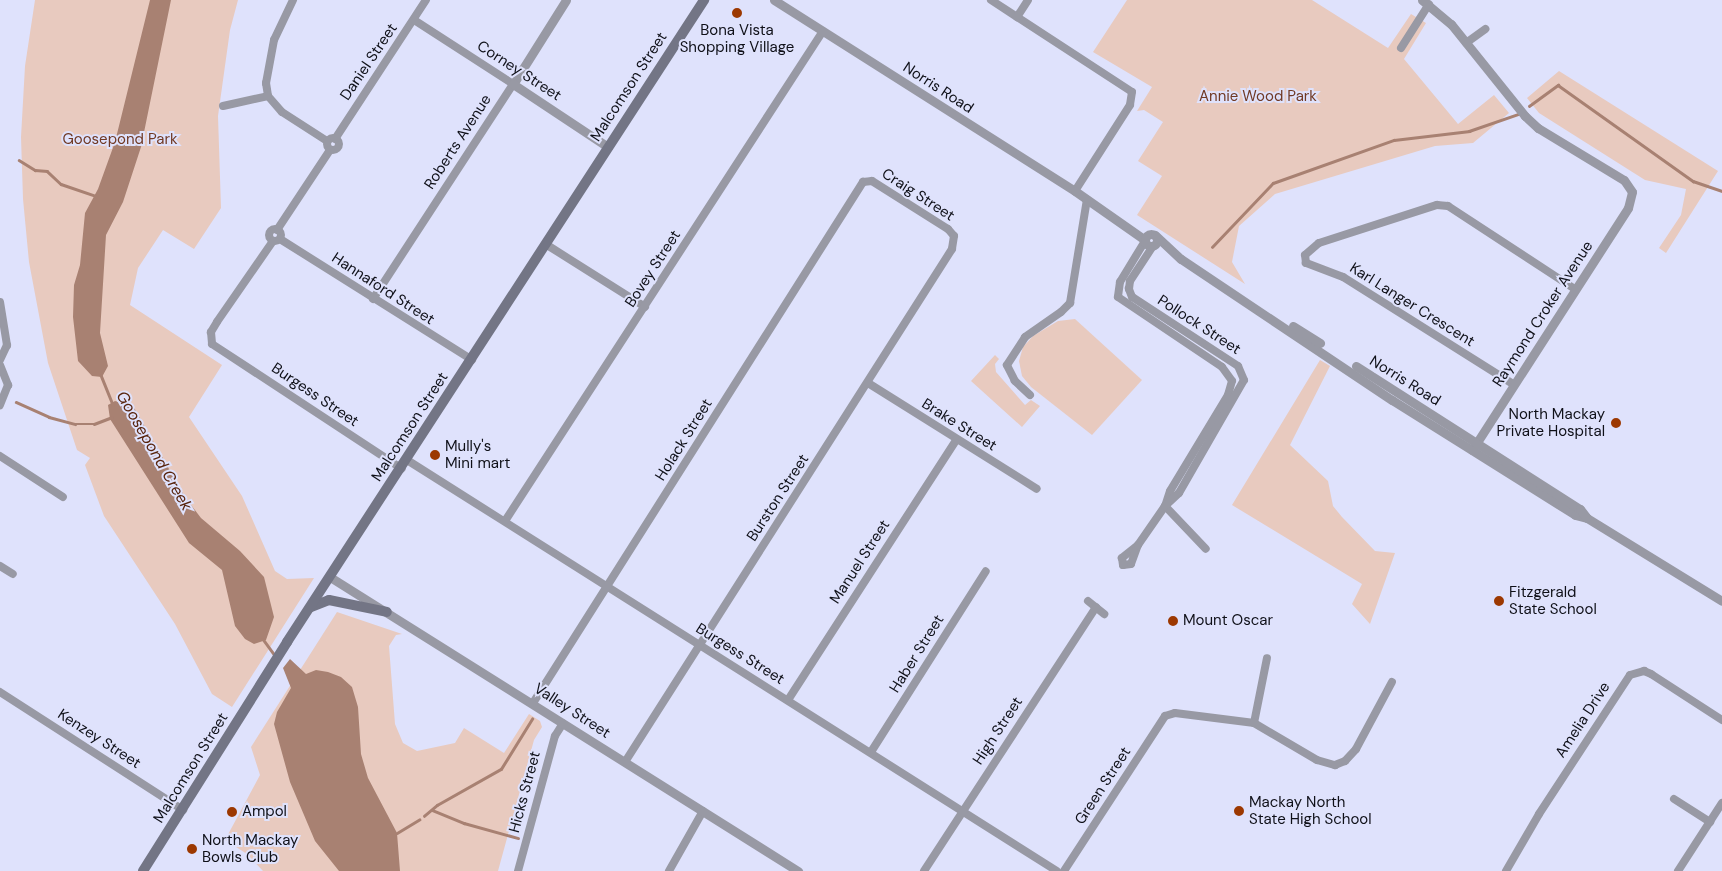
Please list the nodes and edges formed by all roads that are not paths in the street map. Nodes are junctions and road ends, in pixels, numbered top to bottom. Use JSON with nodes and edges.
{"nodes":[{"id":1,"x":293,"y":0,"type":"edge"},
{"id":2,"x":426,"y":0,"type":"edge"},
{"id":3,"x":566,"y":0,"type":"edge"},
{"id":4,"x":704,"y":0,"type":"edge"},
{"id":5,"x":774,"y":0,"type":"edge"},
{"id":6,"x":991,"y":0,"type":"edge"},
{"id":7,"x":1028,"y":0,"type":"edge"},
{"id":8,"x":1425,"y":2,"type":"edge"},
{"id":9,"x":1017,"y":17,"type":"junction"},
{"id":10,"x":414,"y":20,"type":"junction"},
{"id":11,"x":1485,"y":29,"type":"dead end"},
{"id":12,"x":823,"y":31,"type":"junction"},
{"id":13,"x":1466,"y":43,"type":"junction"},
{"id":14,"x":1401,"y":48,"type":"dead end"},
{"id":15,"x":513,"y":84,"type":"junction"},
{"id":16,"x":268,"y":96,"type":"junction"},
{"id":17,"x":223,"y":106,"type":"dead end"},
{"id":18,"x":331,"y":140,"type":"junction"},
{"id":19,"x":608,"y":147,"type":"junction"},
{"id":20,"x":857,"y":190,"type":"joint"},
{"id":21,"x":1075,"y":191,"type":"junction"},
{"id":22,"x":1087,"y":199,"type":"junction"},
{"id":23,"x":1154,"y":235,"type":"junction"},
{"id":24,"x":277,"y":240,"type":"junction"},
{"id":25,"x":1149,"y":243,"type":"junction"},
{"id":26,"x":547,"y":245,"type":"junction"},
{"id":27,"x":952,"y":249,"type":"joint"},
{"id":28,"x":1181,"y":258,"type":"junction"},
{"id":29,"x":1138,"y":260,"type":"junction"},
{"id":30,"x":1575,"y":288,"type":"junction"},
{"id":31,"x":1131,"y":295,"type":"junction"},
{"id":32,"x":373,"y":299,"type":"junction"},
{"id":33,"x":1122,"y":301,"type":"junction"},
{"id":34,"x":0,"y":302,"type":"edge"},
{"id":35,"x":1145,"y":306,"type":"junction"},
{"id":36,"x":644,"y":307,"type":"junction"},
{"id":37,"x":1140,"y":314,"type":"junction"},
{"id":38,"x":1176,"y":326,"type":"junction"},
{"id":39,"x":1171,"y":334,"type":"junction"},
{"id":40,"x":1208,"y":346,"type":"junction"},
{"id":41,"x":1203,"y":354,"type":"junction"},
{"id":42,"x":1228,"y":359,"type":"junction"},
{"id":43,"x":0,"y":360,"type":"edge"},
{"id":44,"x":472,"y":360,"type":"junction"},
{"id":45,"x":0,"y":365,"type":"edge"},
{"id":46,"x":1222,"y":367,"type":"junction"},
{"id":47,"x":868,"y":383,"type":"junction"},
{"id":48,"x":1513,"y":384,"type":"junction"},
{"id":49,"x":1232,"y":385,"type":"junction"},
{"id":50,"x":1242,"y":388,"type":"junction"},
{"id":51,"x":1030,"y":395,"type":"dead end"},
{"id":52,"x":1403,"y":402,"type":"junction"},
{"id":53,"x":0,"y":405,"type":"edge"},
{"id":54,"x":1220,"y":408,"type":"junction"},
{"id":55,"x":1228,"y":412,"type":"junction"},
{"id":56,"x":1207,"y":429,"type":"junction"},
{"id":57,"x":1215,"y":434,"type":"junction"},
{"id":58,"x":956,"y":440,"type":"junction"},
{"id":59,"x":1477,"y":441,"type":"junction"},
{"id":60,"x":1195,"y":448,"type":"junction"},
{"id":61,"x":1472,"y":450,"type":"junction"},
{"id":62,"x":1203,"y":453,"type":"junction"},
{"id":63,"x":0,"y":456,"type":"edge"},
{"id":64,"x":404,"y":465,"type":"junction"},
{"id":65,"x":1037,"y":489,"type":"dead end"},
{"id":66,"x":63,"y":497,"type":"dead end"},
{"id":67,"x":1165,"y":506,"type":"junction"},
{"id":68,"x":1587,"y":518,"type":"junction"},
{"id":69,"x":505,"y":521,"type":"junction"},
{"id":70,"x":1138,"y":545,"type":"dead end"},
{"id":71,"x":1206,"y":548,"type":"dead end"},
{"id":72,"x":0,"y":566,"type":"edge"},
{"id":73,"x":986,"y":571,"type":"dead end"},
{"id":74,"x":13,"y":574,"type":"dead end"},
{"id":75,"x":330,"y":577,"type":"junction"},
{"id":76,"x":608,"y":586,"type":"junction"},
{"id":77,"x":1088,"y":601,"type":"dead end"},
{"id":78,"x":1722,"y":601,"type":"edge"},
{"id":79,"x":310,"y":607,"type":"junction"},
{"id":80,"x":1096,"y":607,"type":"junction"},
{"id":81,"x":387,"y":612,"type":"junction"},
{"id":82,"x":1104,"y":614,"type":"dead end"},
{"id":83,"x":701,"y":645,"type":"junction"},
{"id":84,"x":1267,"y":658,"type":"dead end"},
{"id":85,"x":1392,"y":682,"type":"dead end"},
{"id":86,"x":0,"y":692,"type":"edge"},
{"id":87,"x":788,"y":700,"type":"junction"},
{"id":88,"x":534,"y":703,"type":"junction"},
{"id":89,"x":1722,"y":720,"type":"edge"},
{"id":90,"x":563,"y":723,"type":"junction"},
{"id":91,"x":1254,"y":723,"type":"junction"},
{"id":92,"x":871,"y":752,"type":"junction"},
{"id":93,"x":626,"y":762,"type":"junction"},
{"id":94,"x":1674,"y":799,"type":"dead end"},
{"id":95,"x":1722,"y":803,"type":"edge"},
{"id":96,"x":183,"y":810,"type":"junction"},
{"id":97,"x":703,"y":811,"type":"junction"},
{"id":98,"x":962,"y":811,"type":"junction"},
{"id":99,"x":1710,"y":822,"type":"junction"},
{"id":100,"x":143,"y":871,"type":"edge"},
{"id":101,"x":518,"y":871,"type":"edge"},
{"id":102,"x":669,"y":871,"type":"edge"},
{"id":103,"x":798,"y":871,"type":"edge"},
{"id":104,"x":924,"y":871,"type":"edge"},
{"id":105,"x":1057,"y":871,"type":"edge"},
{"id":106,"x":1064,"y":871,"type":"edge"},
{"id":107,"x":1506,"y":871,"type":"edge"},
{"id":108,"x":1678,"y":871,"type":"edge"}],
"edges":[{"from":1,"to":16,"type":"street"},
{"from":2,"to":10,"type":"street","name":"Daniel Street"},
{"from":3,"to":15,"type":"street","name":"Roberts Avenue"},
{"from":4,"to":19,"type":"main road","name":"Malcomson Street"},
{"from":5,"to":12,"type":"street","name":"Norris Road"},
{"from":6,"to":9,"type":"street"},
{"from":7,"to":9,"type":"street"},
{"from":8,"to":13,"type":"street"},
{"from":8,"to":14,"type":"street"},
{"from":9,"to":21,"type":"street"},
{"from":10,"to":15,"type":"street","name":"Corney Street"},
{"from":10,"to":18,"type":"street","name":"Daniel Street"},
{"from":11,"to":13,"type":"street"},
{"from":12,"to":21,"type":"street","name":"Norris Road"},
{"from":12,"to":36,"type":"street","name":"Bovey Street"},
{"from":13,"to":30,"type":"street","name":"Raymond Croker Avenue"},
{"from":15,"to":19,"type":"street","name":"Corney Street"},
{"from":15,"to":32,"type":"street","name":"Roberts Avenue"},
{"from":16,"to":17,"type":"street"},
{"from":16,"to":18,"type":"street"},
{"from":18,"to":24,"type":"street"},
{"from":19,"to":26,"type":"main road","name":"Malcomson Street"},
{"from":20,"to":27,"type":"street","name":"Craig Street"},
{"from":20,"to":76,"type":"street","name":"Holack Street"},
{"from":21,"to":22,"type":"street","name":"Norris Road"},
{"from":22,"to":23,"type":"street","name":"Norris Road"},
{"from":22,"to":25,"type":"street","name":"Norris Road"},
{"from":22,"to":51,"type":"street"},
{"from":23,"to":25,"type":"street"},
{"from":23,"to":28,"type":"street","name":"Norris Road"},
{"from":24,"to":32,"type":"street","name":"Hannaford Street"},
{"from":24,"to":64,"type":"street","name":"Burgess Street"},
{"from":25,"to":28,"type":"street","name":"Norris Road"},
{"from":25,"to":29,"type":"street"},
{"from":26,"to":36,"type":"street"},
{"from":26,"to":44,"type":"main road","name":"Malcomson Street"},
{"from":27,"to":47,"type":"street","name":"Burston Street"},
{"from":28,"to":52,"type":"street","name":"Norris Road"},
{"from":29,"to":31,"type":"street"},
{"from":29,"to":33,"type":"street"},
{"from":30,"to":48,"type":"street","name":"Raymond Croker Avenue"},
{"from":30,"to":48,"type":"street","name":"Karl Langer Crescent"},
{"from":31,"to":33,"type":"street"},
{"from":31,"to":35,"type":"street","name":"Pollock Street"},
{"from":32,"to":44,"type":"street","name":"Hannaford Street"},
{"from":33,"to":37,"type":"street","name":"Pollock Street"},
{"from":34,"to":43,"type":"street"},
{"from":35,"to":37,"type":"street"},
{"from":35,"to":38,"type":"street","name":"Pollock Street"},
{"from":36,"to":69,"type":"street","name":"Bovey Street"},
{"from":37,"to":39,"type":"street","name":"Pollock Street"},
{"from":38,"to":39,"type":"street"},
{"from":38,"to":40,"type":"street","name":"Pollock Street"},
{"from":39,"to":41,"type":"street","name":"Pollock Street"},
{"from":40,"to":41,"type":"street"},
{"from":40,"to":42,"type":"street","name":"Pollock Street"},
{"from":41,"to":46,"type":"street","name":"Pollock Street"},
{"from":42,"to":46,"type":"street"},
{"from":42,"to":50,"type":"street","name":"Pollock Street"},
{"from":44,"to":64,"type":"main road","name":"Malcomson Street"},
{"from":45,"to":53,"type":"street"},
{"from":46,"to":49,"type":"street","name":"Pollock Street"},
{"from":47,"to":58,"type":"street","name":"Brake Street"},
{"from":47,"to":83,"type":"street","name":"Burston Street"},
{"from":48,"to":59,"type":"street","name":"Raymond Croker Avenue"},
{"from":49,"to":50,"type":"street"},
{"from":49,"to":54,"type":"street"},
{"from":50,"to":55,"type":"street"},
{"from":52,"to":59,"type":"street","name":"Norris Road"},
{"from":52,"to":61,"type":"street","name":"Norris Road"},
{"from":54,"to":55,"type":"street"},
{"from":54,"to":56,"type":"street"},
{"from":55,"to":57,"type":"street"},
{"from":56,"to":57,"type":"street"},
{"from":56,"to":60,"type":"street"},
{"from":57,"to":62,"type":"street"},
{"from":58,"to":65,"type":"street","name":"Brake Street"},
{"from":58,"to":87,"type":"street","name":"Manuel Street"},
{"from":59,"to":61,"type":"street","name":"Raymond Croker Avenue"},
{"from":59,"to":68,"type":"street","name":"Norris Road"},
{"from":60,"to":62,"type":"street"},
{"from":60,"to":67,"type":"street"},
{"from":61,"to":68,"type":"street","name":"Norris Road"},
{"from":62,"to":67,"type":"street"},
{"from":63,"to":66,"type":"street"},
{"from":64,"to":69,"type":"street","name":"Burgess Street"},
{"from":64,"to":75,"type":"main road","name":"Malcomson Street"},
{"from":67,"to":70,"type":"street"},
{"from":67,"to":71,"type":"street"},
{"from":68,"to":78,"type":"street","name":"Norris Road"},
{"from":69,"to":76,"type":"street","name":"Burgess Street"},
{"from":72,"to":74,"type":"street"},
{"from":73,"to":92,"type":"street","name":"Haber Street"},
{"from":75,"to":79,"type":"main road","name":"Malcomson Street"},
{"from":75,"to":81,"type":"street","name":"Valley Street"},
{"from":76,"to":83,"type":"street","name":"Burgess Street"},
{"from":76,"to":88,"type":"street","name":"Holack Street"},
{"from":77,"to":80,"type":"street"},
{"from":79,"to":81,"type":"main road"},
{"from":79,"to":96,"type":"main road","name":"Malcomson Street"},
{"from":80,"to":82,"type":"street"},
{"from":80,"to":98,"type":"street","name":"High Street"},
{"from":81,"to":88,"type":"street","name":"Valley Street"},
{"from":83,"to":87,"type":"street","name":"Burgess Street"},
{"from":83,"to":93,"type":"street","name":"Burston Street"},
{"from":84,"to":91,"type":"street"},
{"from":85,"to":91,"type":"street"},
{"from":86,"to":96,"type":"street","name":"Kenzey Street"},
{"from":87,"to":92,"type":"street","name":"Burgess Street"},
{"from":88,"to":90,"type":"street","name":"Valley Street"},
{"from":89,"to":107,"type":"street","name":"Amelia Drive"},
{"from":90,"to":93,"type":"street","name":"Valley Street"},
{"from":90,"to":101,"type":"street","name":"Hicks Street"},
{"from":91,"to":106,"type":"street","name":"Green Street"},
{"from":92,"to":98,"type":"street","name":"Burgess Street"},
{"from":93,"to":97,"type":"street","name":"Valley Street"},
{"from":94,"to":99,"type":"street"},
{"from":95,"to":99,"type":"street"},
{"from":96,"to":100,"type":"main road","name":"Malcomson Street"},
{"from":97,"to":102,"type":"street"},
{"from":97,"to":103,"type":"street","name":"Valley Street"},
{"from":98,"to":104,"type":"street","name":"High Street"},
{"from":98,"to":105,"type":"street","name":"Burgess Street"},
{"from":99,"to":108,"type":"street"}]}
